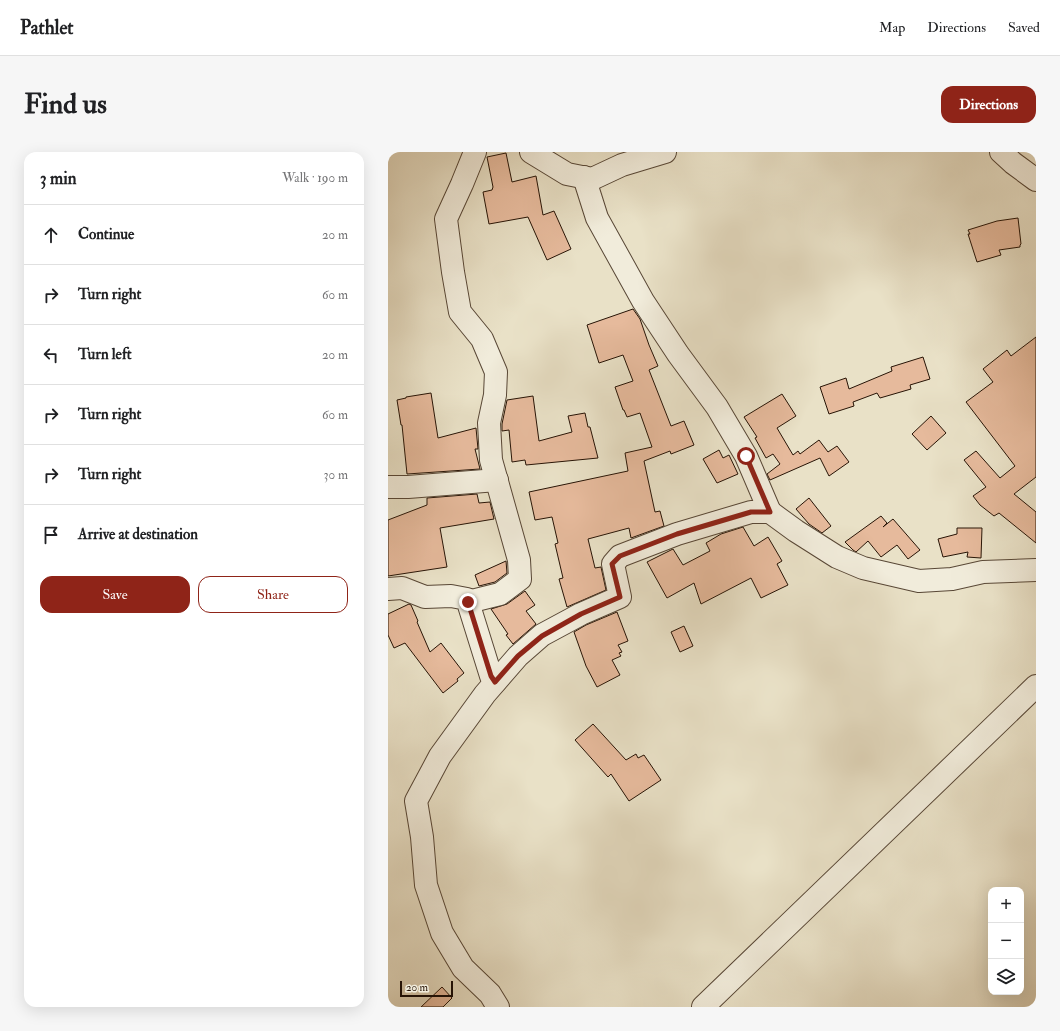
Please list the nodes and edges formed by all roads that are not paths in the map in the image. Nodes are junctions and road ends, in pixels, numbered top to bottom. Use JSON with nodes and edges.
{"nodes":[{"id":1,"x":475,"y":152,"type":"edge"},
{"id":2,"x":531,"y":152,"type":"edge"},
{"id":3,"x":665,"y":152,"type":"edge"},
{"id":4,"x":1001,"y":152,"type":"edge"},
{"id":5,"x":584,"y":177,"type":"junction"},
{"id":6,"x":1036,"y":180,"type":"edge"},
{"id":7,"x":497,"y":480,"type":"junction"},
{"id":8,"x":388,"y":487,"type":"edge"},
{"id":9,"x":770,"y":512,"type":"junction"},
{"id":10,"x":1036,"y":570,"type":"edge"},
{"id":11,"x":388,"y":589,"type":"edge"},
{"id":12,"x":468,"y":602,"type":"junction"},
{"id":13,"x":495,"y":682,"type":"junction"},
{"id":14,"x":1036,"y":686,"type":"edge"},
{"id":15,"x":498,"y":1007,"type":"edge"},
{"id":16,"x":703,"y":1007,"type":"edge"}],
"edges":[{"from":1,"to":7,"type":"street"},
{"from":2,"to":5,"type":"street"},
{"from":3,"to":5,"type":"street"},
{"from":4,"to":6,"type":"street"},
{"from":5,"to":9,"type":"street"},
{"from":7,"to":8,"type":"street"},
{"from":7,"to":12,"type":"street"},
{"from":9,"to":10,"type":"street"},
{"from":9,"to":13,"type":"street"},
{"from":11,"to":12,"type":"street"},
{"from":12,"to":13,"type":"street"},
{"from":13,"to":15,"type":"street"},
{"from":14,"to":16,"type":"street"}]}
